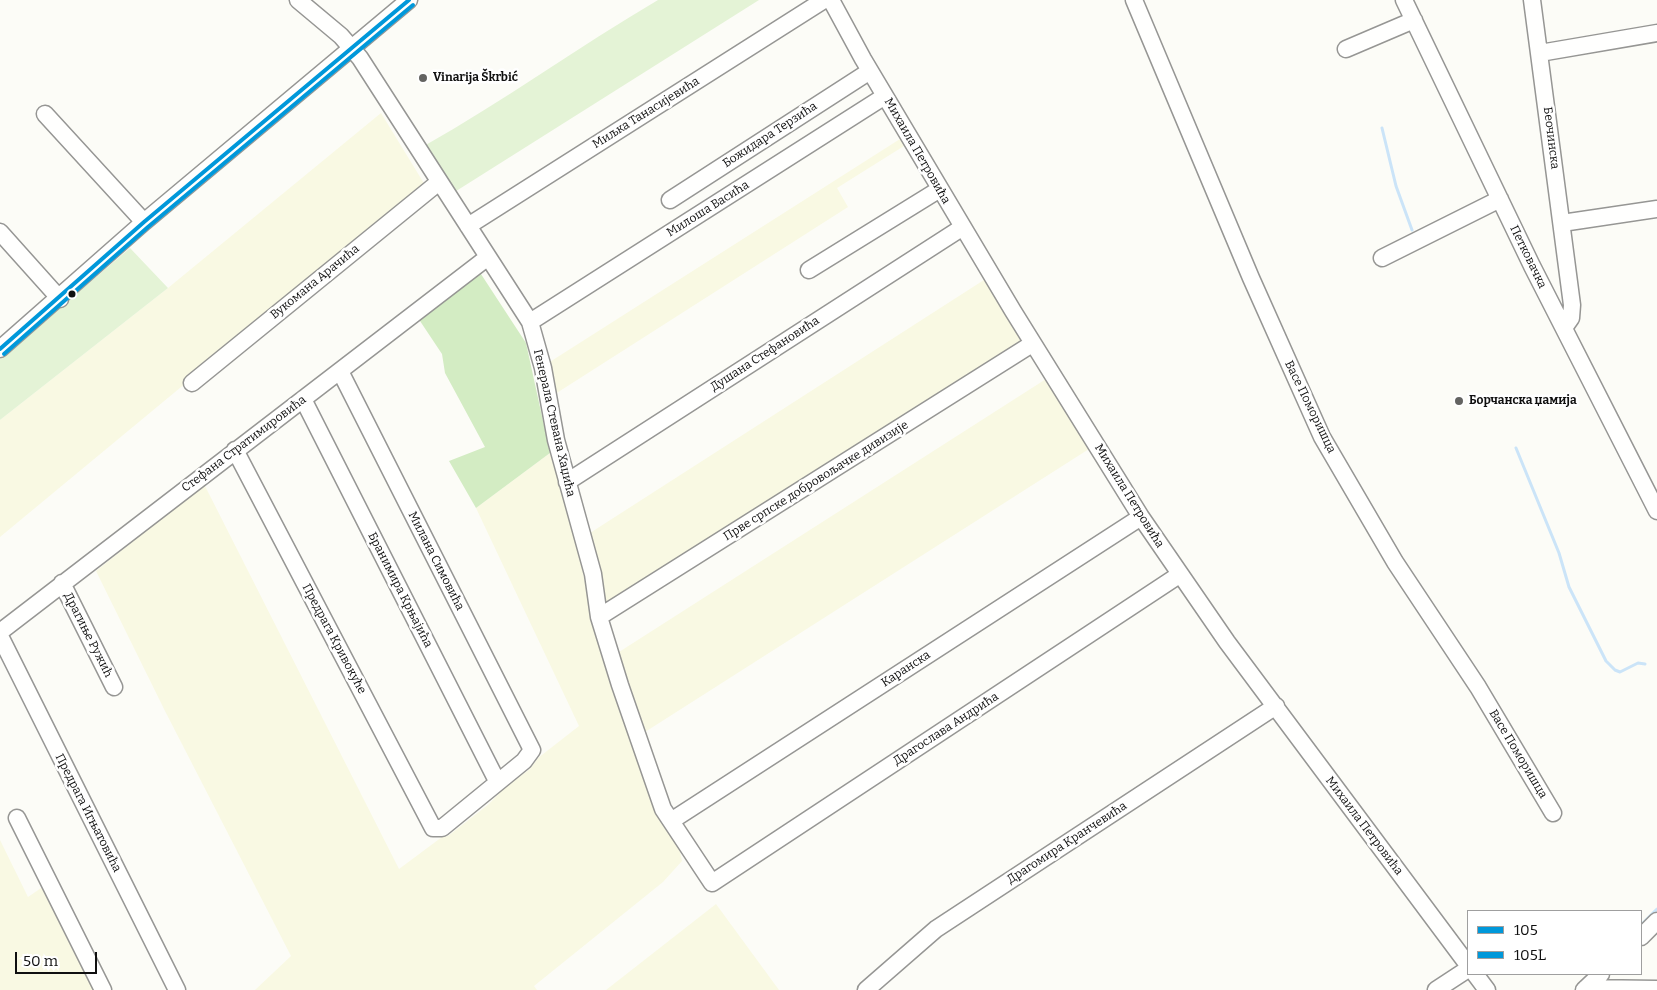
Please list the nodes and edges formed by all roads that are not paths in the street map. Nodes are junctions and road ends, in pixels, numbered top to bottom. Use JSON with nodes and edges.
{"nodes":[{"id":1,"x":298,"y":0,"type":"edge"},
{"id":2,"x":409,"y":0,"type":"edge"},
{"id":3,"x":824,"y":0,"type":"edge"},
{"id":4,"x":831,"y":0,"type":"edge"},
{"id":5,"x":1134,"y":0,"type":"edge"},
{"id":6,"x":1404,"y":0,"type":"edge"},
{"id":7,"x":1532,"y":0,"type":"edge"},
{"id":8,"x":1414,"y":20,"type":"junction"},
{"id":9,"x":1657,"y":33,"type":"edge"},
{"id":10,"x":352,"y":47,"type":"junction"},
{"id":11,"x":1346,"y":49,"type":"dead end"},
{"id":12,"x":1540,"y":53,"type":"junction"},
{"id":13,"x":870,"y":71,"type":"junction"},
{"id":14,"x":885,"y":96,"type":"junction"},
{"id":15,"x":45,"y":114,"type":"dead end"},
{"id":16,"x":439,"y":182,"type":"junction"},
{"id":17,"x":940,"y":189,"type":"junction"},
{"id":18,"x":1500,"y":199,"type":"junction"},
{"id":19,"x":670,"y":200,"type":"dead end"},
{"id":20,"x":1657,"y":209,"type":"edge"},
{"id":21,"x":144,"y":222,"type":"junction"},
{"id":22,"x":1562,"y":223,"type":"junction"},
{"id":23,"x":468,"y":226,"type":"junction"},
{"id":24,"x":963,"y":227,"type":"junction"},
{"id":25,"x":0,"y":232,"type":"edge"},
{"id":26,"x":488,"y":256,"type":"junction"},
{"id":27,"x":1382,"y":258,"type":"dead end"},
{"id":28,"x":809,"y":270,"type":"dead end"},
{"id":29,"x":60,"y":298,"type":"junction"},
{"id":30,"x":530,"y":322,"type":"junction"},
{"id":31,"x":1564,"y":328,"type":"junction"},
{"id":32,"x":1032,"y":344,"type":"junction"},
{"id":33,"x":0,"y":349,"type":"edge"},
{"id":34,"x":340,"y":371,"type":"junction"},
{"id":35,"x":192,"y":383,"type":"dead end"},
{"id":36,"x":303,"y":399,"type":"junction"},
{"id":37,"x":235,"y":450,"type":"junction"},
{"id":38,"x":566,"y":482,"type":"junction"},
{"id":39,"x":1657,"y":512,"type":"edge"},
{"id":40,"x":1141,"y":517,"type":"junction"},
{"id":41,"x":1179,"y":575,"type":"junction"},
{"id":42,"x":62,"y":583,"type":"junction"},
{"id":43,"x":599,"y":617,"type":"junction"},
{"id":44,"x":0,"y":634,"type":"edge"},
{"id":45,"x":114,"y":687,"type":"dead end"},
{"id":46,"x":1276,"y":706,"type":"junction"},
{"id":47,"x":497,"y":781,"type":"junction"},
{"id":48,"x":1553,"y":813,"type":"dead end"},
{"id":49,"x":17,"y":818,"type":"dead end"},
{"id":50,"x":671,"y":821,"type":"junction"},
{"id":51,"x":712,"y":882,"type":"joint"},
{"id":52,"x":1657,"y":921,"type":"edge"},
{"id":53,"x":1642,"y":936,"type":"edge"},
{"id":54,"x":1467,"y":966,"type":"edge"},
{"id":55,"x":1467,"y":968,"type":"edge"},
{"id":56,"x":1476,"y":975,"type":"edge"},
{"id":57,"x":1600,"y":975,"type":"edge"},
{"id":58,"x":1585,"y":989,"type":"edge"},
{"id":59,"x":1657,"y":989,"type":"edge"},
{"id":60,"x":103,"y":990,"type":"edge"},
{"id":61,"x":177,"y":990,"type":"edge"},
{"id":62,"x":866,"y":990,"type":"edge"},
{"id":63,"x":1436,"y":990,"type":"edge"},
{"id":64,"x":1487,"y":990,"type":"edge"}],
"edges":[{"from":1,"to":10,"type":"street","name":"Генерала Стевана Хаџића"},
{"from":2,"to":10,"type":"street"},
{"from":3,"to":23,"type":"street","name":"Миљка Танасијевића"},
{"from":4,"to":13,"type":"street","name":"Михаила Петровића"},
{"from":5,"to":48,"type":"street","name":"Васе Поморишца"},
{"from":6,"to":8,"type":"street","name":"Петковачка"},
{"from":7,"to":12,"type":"street","name":"Беочинска"},
{"from":8,"to":11,"type":"street"},
{"from":8,"to":18,"type":"street","name":"Петковачка"},
{"from":9,"to":12,"type":"street"},
{"from":10,"to":16,"type":"street","name":"Генерала Стевана Хаџића"},
{"from":10,"to":21,"type":"street"},
{"from":12,"to":22,"type":"street","name":"Беочинска"},
{"from":13,"to":14,"type":"street","name":"Михаила Петровића"},
{"from":13,"to":19,"type":"street","name":"Божидара Терзића"},
{"from":14,"to":17,"type":"street","name":"Михаила Петровића"},
{"from":14,"to":30,"type":"street","name":"Милоша Васића"},
{"from":15,"to":21,"type":"street"},
{"from":16,"to":23,"type":"street","name":"Генерала Стевана Хаџића"},
{"from":16,"to":35,"type":"street","name":"Вукомана Арачића"},
{"from":17,"to":24,"type":"street","name":"Михаила Петровића"},
{"from":17,"to":28,"type":"street"},
{"from":18,"to":27,"type":"street"},
{"from":18,"to":31,"type":"street","name":"Петковачка"},
{"from":20,"to":22,"type":"street"},
{"from":21,"to":29,"type":"street"},
{"from":22,"to":31,"type":"street","name":"Беочинска"},
{"from":23,"to":26,"type":"street","name":"Генерала Стевана Хаџића"},
{"from":24,"to":32,"type":"street","name":"Михаила Петровића"},
{"from":24,"to":38,"type":"street","name":"Душана Стефановића"},
{"from":25,"to":29,"type":"street"},
{"from":26,"to":30,"type":"street","name":"Генерала Стевана Хаџића"},
{"from":26,"to":34,"type":"street","name":"Стефана Стратимировића"},
{"from":29,"to":33,"type":"street"},
{"from":30,"to":38,"type":"street","name":"Генерала Стевана Хаџића"},
{"from":31,"to":39,"type":"street","name":"Петковачка"},
{"from":32,"to":40,"type":"street","name":"Михаила Петровића"},
{"from":32,"to":43,"type":"street","name":"Прве српске добровољачке дивизије"},
{"from":34,"to":36,"type":"street","name":"Стефана Стратимировића"},
{"from":34,"to":47,"type":"street","name":"Милана Симовића"},
{"from":36,"to":37,"type":"street","name":"Стефана Стратимировића"},
{"from":36,"to":47,"type":"street","name":"Бранимира Крњајића"},
{"from":37,"to":42,"type":"street","name":"Стефана Стратимировића"},
{"from":37,"to":47,"type":"street","name":"Предрага Кривокуће"},
{"from":38,"to":43,"type":"street","name":"Генерала Стевана Хаџића"},
{"from":40,"to":41,"type":"street","name":"Михаила Петровића"},
{"from":40,"to":50,"type":"street","name":"Каранска"},
{"from":41,"to":46,"type":"street","name":"Михаила Петровића"},
{"from":41,"to":51,"type":"street","name":"Драгослава Андрића"},
{"from":42,"to":44,"type":"street","name":"Стефана Стратимировића"},
{"from":42,"to":45,"type":"street","name":"Драгиње Ружић"},
{"from":43,"to":50,"type":"street","name":"Генерала Стевана Хаџића"},
{"from":44,"to":61,"type":"street","name":"Предрага Игњатовића"},
{"from":46,"to":54,"type":"street","name":"Михаила Петровића"},
{"from":46,"to":62,"type":"street","name":"Драгомира Кранчевића"},
{"from":49,"to":60,"type":"street"},
{"from":50,"to":51,"type":"street","name":"Генерала Стевана Хаџића"},
{"from":52,"to":53,"type":"street"},
{"from":55,"to":63,"type":"street"},
{"from":56,"to":64,"type":"street"},
{"from":57,"to":58,"type":"street"},
{"from":58,"to":59,"type":"street"}]}
